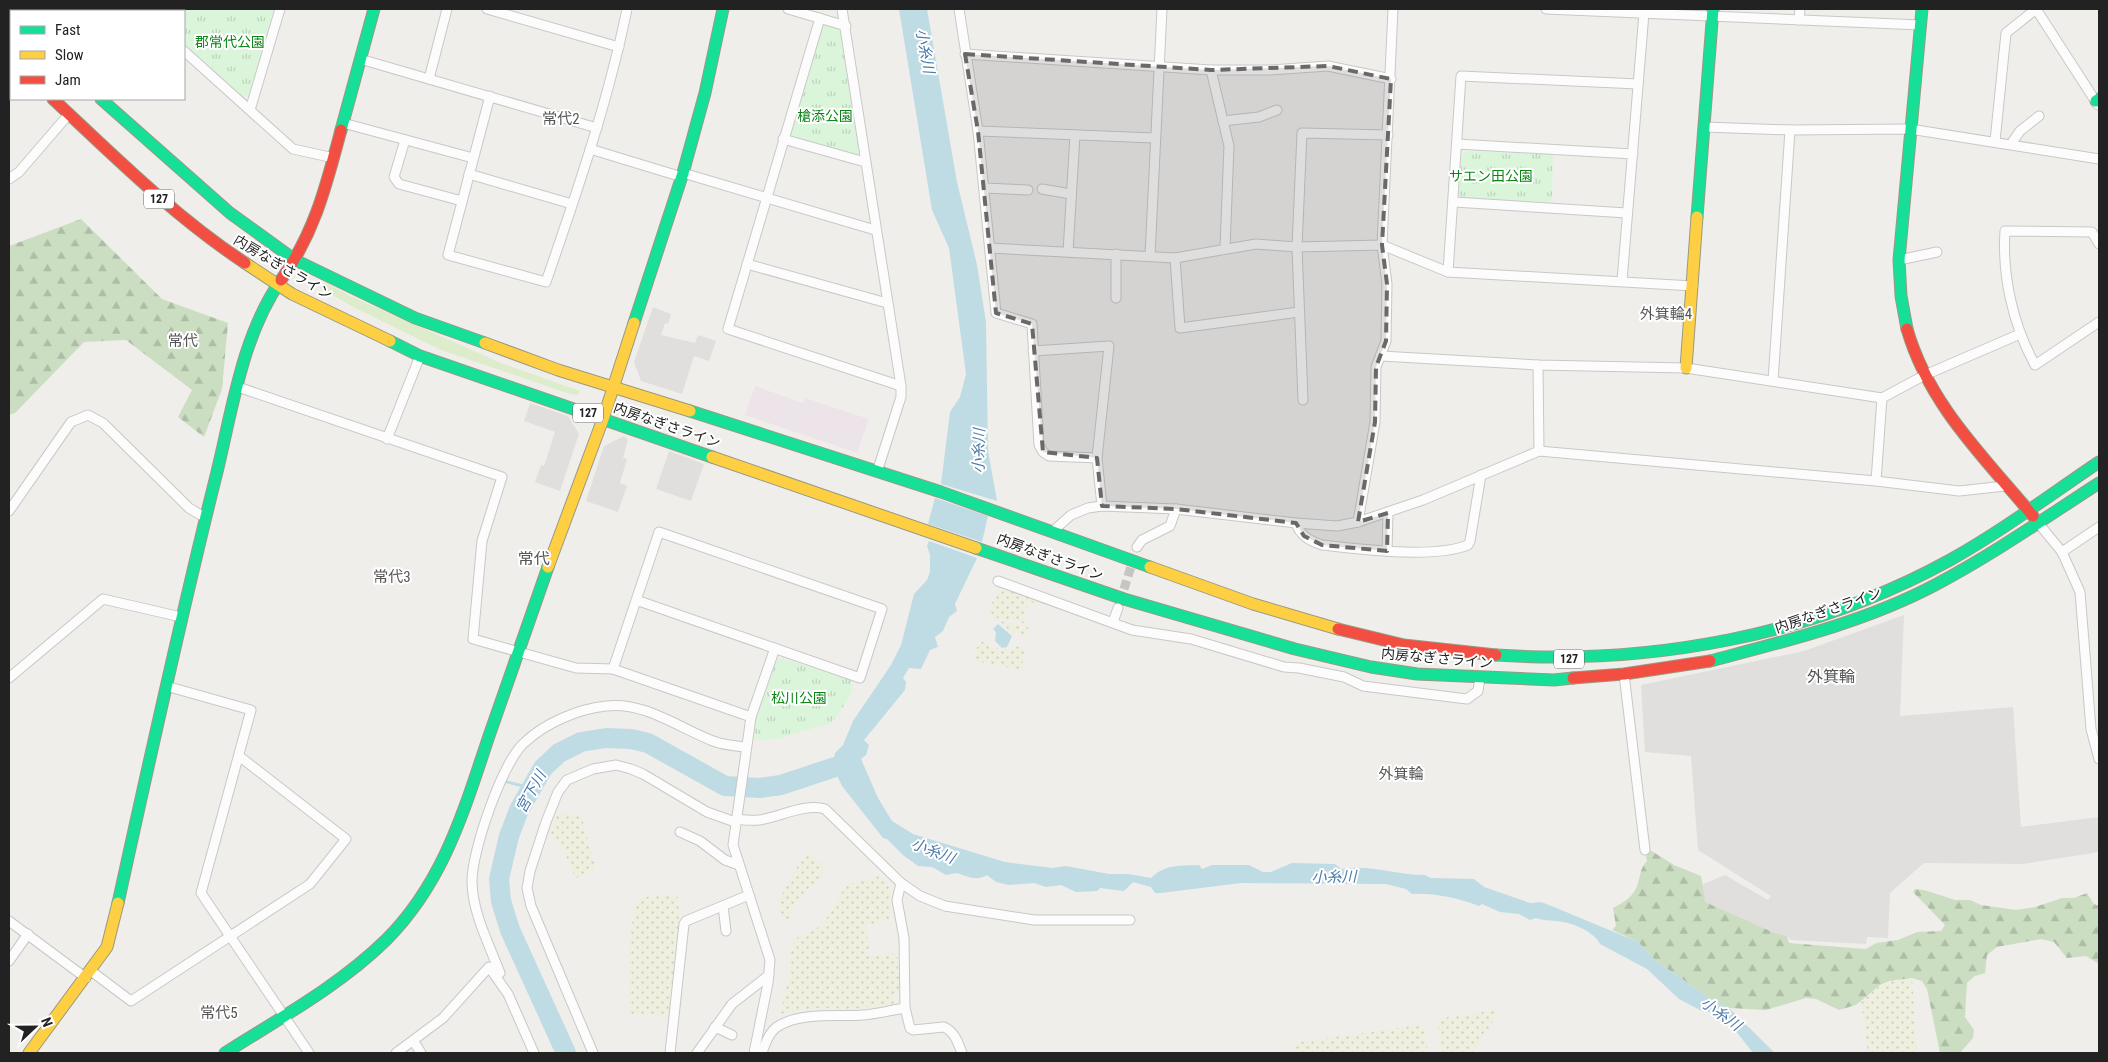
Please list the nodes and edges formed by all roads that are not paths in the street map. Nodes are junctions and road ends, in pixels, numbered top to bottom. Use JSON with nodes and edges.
{"nodes":[{"id":1,"x":280,"y":9,"type":"edge"},
{"id":2,"x":374,"y":9,"type":"edge"},
{"id":3,"x":447,"y":9,"type":"edge"},
{"id":4,"x":487,"y":9,"type":"edge"},
{"id":5,"x":627,"y":9,"type":"edge"},
{"id":6,"x":723,"y":9,"type":"edge"},
{"id":7,"x":788,"y":9,"type":"edge"},
{"id":8,"x":842,"y":9,"type":"edge"},
{"id":9,"x":959,"y":9,"type":"edge"},
{"id":10,"x":1162,"y":9,"type":"edge"},
{"id":11,"x":1393,"y":9,"type":"edge"},
{"id":12,"x":1546,"y":9,"type":"edge"},
{"id":13,"x":1800,"y":9,"type":"edge"},
{"id":14,"x":1922,"y":9,"type":"edge"},
{"id":15,"x":2036,"y":9,"type":"edge"},
{"id":16,"x":1644,"y":13,"type":"junction"},
{"id":17,"x":1713,"y":13,"type":"edge"},
{"id":18,"x":820,"y":18,"type":"junction"},
{"id":19,"x":1799,"y":20,"type":"junction"},
{"id":20,"x":1921,"y":25,"type":"junction"},
{"id":21,"x":846,"y":26,"type":"junction"},
{"id":22,"x":619,"y":47,"type":"junction"},
{"id":23,"x":185,"y":52,"type":"edge"},
{"id":24,"x":964,"y":54,"type":"junction"},
{"id":25,"x":360,"y":58,"type":"junction"},
{"id":26,"x":1158,"y":65,"type":"junction"},
{"id":27,"x":1211,"y":70,"type":"junction"},
{"id":28,"x":429,"y":78,"type":"junction"},
{"id":29,"x":1391,"y":79,"type":"junction"},
{"id":30,"x":1638,"y":84,"type":"junction"},
{"id":31,"x":490,"y":96,"type":"junction"},
{"id":32,"x":54,"y":100,"type":"edge"},
{"id":33,"x":102,"y":100,"type":"edge"},
{"id":34,"x":2098,"y":102,"type":"edge"},
{"id":35,"x":250,"y":110,"type":"junction"},
{"id":36,"x":1278,"y":110,"type":"dead end"},
{"id":37,"x":70,"y":114,"type":"junction"},
{"id":38,"x":2038,"y":116,"type":"dead end"},
{"id":39,"x":1223,"y":121,"type":"junction"},
{"id":40,"x":343,"y":123,"type":"junction"},
{"id":41,"x":1704,"y":127,"type":"junction"},
{"id":42,"x":597,"y":128,"type":"junction"},
{"id":43,"x":1910,"y":129,"type":"junction"},
{"id":44,"x":1790,"y":130,"type":"junction"},
{"id":45,"x":978,"y":131,"type":"junction"},
{"id":46,"x":1075,"y":135,"type":"junction"},
{"id":47,"x":1388,"y":135,"type":"junction"},
{"id":48,"x":1154,"y":138,"type":"junction"},
{"id":49,"x":783,"y":139,"type":"junction"},
{"id":50,"x":404,"y":140,"type":"junction"},
{"id":51,"x":1995,"y":141,"type":"junction"},
{"id":52,"x":1457,"y":144,"type":"junction"},
{"id":53,"x":2012,"y":144,"type":"junction"},
{"id":54,"x":590,"y":149,"type":"junction"},
{"id":55,"x":1633,"y":154,"type":"junction"},
{"id":56,"x":334,"y":158,"type":"junction"},
{"id":57,"x":473,"y":158,"type":"junction"},
{"id":58,"x":2099,"y":159,"type":"edge"},
{"id":59,"x":865,"y":162,"type":"junction"},
{"id":60,"x":469,"y":174,"type":"junction"},
{"id":61,"x":682,"y":175,"type":"junction"},
{"id":62,"x":9,"y":179,"type":"edge"},
{"id":63,"x":984,"y":188,"type":"junction"},
{"id":64,"x":1042,"y":189,"type":"dead end"},
{"id":65,"x":1028,"y":190,"type":"dead end"},
{"id":66,"x":1071,"y":194,"type":"junction"},
{"id":67,"x":766,"y":199,"type":"junction"},
{"id":68,"x":462,"y":201,"type":"junction"},
{"id":69,"x":1454,"y":202,"type":"junction"},
{"id":70,"x":572,"y":204,"type":"junction"},
{"id":71,"x":1626,"y":212,"type":"junction"},
{"id":72,"x":875,"y":230,"type":"junction"},
{"id":73,"x":2099,"y":243,"type":"edge"},
{"id":74,"x":1382,"y":245,"type":"junction"},
{"id":75,"x":990,"y":248,"type":"junction"},
{"id":76,"x":1225,"y":248,"type":"junction"},
{"id":77,"x":1297,"y":248,"type":"junction"},
{"id":78,"x":1068,"y":252,"type":"junction"},
{"id":79,"x":1937,"y":252,"type":"dead end"},
{"id":80,"x":1116,"y":254,"type":"junction"},
{"id":81,"x":1150,"y":256,"type":"junction"},
{"id":82,"x":1175,"y":258,"type":"junction"},
{"id":83,"x":295,"y":260,"type":"junction"},
{"id":84,"x":1898,"y":260,"type":"junction"},
{"id":85,"x":747,"y":264,"type":"junction"},
{"id":86,"x":1448,"y":272,"type":"junction"},
{"id":87,"x":1622,"y":281,"type":"junction"},
{"id":88,"x":277,"y":285,"type":"junction"},
{"id":89,"x":1693,"y":286,"type":"junction"},
{"id":90,"x":1116,"y":298,"type":"dead end"},
{"id":91,"x":887,"y":303,"type":"junction"},
{"id":92,"x":1299,"y":312,"type":"junction"},
{"id":93,"x":2099,"y":322,"type":"edge"},
{"id":94,"x":2020,"y":334,"type":"junction"},
{"id":95,"x":1033,"y":351,"type":"junction"},
{"id":96,"x":420,"y":356,"type":"junction"},
{"id":97,"x":1381,"y":356,"type":"junction"},
{"id":98,"x":1538,"y":365,"type":"junction"},
{"id":99,"x":1686,"y":368,"type":"junction"},
{"id":100,"x":1925,"y":375,"type":"junction"},
{"id":101,"x":1773,"y":381,"type":"junction"},
{"id":102,"x":613,"y":386,"type":"junction"},
{"id":103,"x":901,"y":386,"type":"junction"},
{"id":104,"x":238,"y":387,"type":"junction"},
{"id":105,"x":1882,"y":398,"type":"junction"},
{"id":106,"x":1303,"y":400,"type":"dead end"},
{"id":107,"x":604,"y":418,"type":"junction"},
{"id":108,"x":387,"y":439,"type":"junction"},
{"id":109,"x":1539,"y":451,"type":"junction"},
{"id":110,"x":1097,"y":458,"type":"junction"},
{"id":111,"x":2099,"y":462,"type":"edge"},
{"id":112,"x":877,"y":472,"type":"junction"},
{"id":113,"x":1481,"y":475,"type":"junction"},
{"id":114,"x":1876,"y":481,"type":"junction"},
{"id":115,"x":2099,"y":483,"type":"edge"},
{"id":116,"x":2005,"y":486,"type":"junction"},
{"id":117,"x":1102,"y":506,"type":"junction"},
{"id":118,"x":1176,"y":509,"type":"junction"},
{"id":119,"x":2028,"y":510,"type":"junction"},
{"id":120,"x":9,"y":511,"type":"edge"},
{"id":121,"x":1388,"y":513,"type":"junction"},
{"id":122,"x":206,"y":518,"type":"junction"},
{"id":123,"x":1358,"y":522,"type":"junction"},
{"id":124,"x":1296,"y":523,"type":"junction"},
{"id":125,"x":2039,"y":524,"type":"junction"},
{"id":126,"x":2099,"y":527,"type":"edge"},
{"id":127,"x":1053,"y":531,"type":"junction"},
{"id":128,"x":1137,"y":547,"type":"tunnel mouth"},
{"id":129,"x":1387,"y":551,"type":"junction"},
{"id":130,"x":2062,"y":552,"type":"junction"},
{"id":131,"x":998,"y":581,"type":"dead end"},
{"id":132,"x":636,"y":600,"type":"junction"},
{"id":133,"x":1118,"y":608,"type":"tunnel mouth"},
{"id":134,"x":181,"y":617,"type":"junction"},
{"id":135,"x":1113,"y":622,"type":"junction"},
{"id":136,"x":1224,"y":628,"type":"junction"},
{"id":137,"x":1218,"y":647,"type":"junction"},
{"id":138,"x":775,"y":648,"type":"junction"},
{"id":139,"x":519,"y":654,"type":"junction"},
{"id":140,"x":613,"y":669,"type":"junction"},
{"id":141,"x":1624,"y":674,"type":"junction"},
{"id":142,"x":1480,"y":677,"type":"junction"},
{"id":143,"x":9,"y":678,"type":"edge"},
{"id":144,"x":166,"y":686,"type":"junction"},
{"id":145,"x":751,"y":717,"type":"junction"},
{"id":146,"x":746,"y":747,"type":"junction"},
{"id":147,"x":239,"y":756,"type":"junction"},
{"id":148,"x":2099,"y":759,"type":"edge"},
{"id":149,"x":736,"y":817,"type":"junction"},
{"id":150,"x":680,"y":832,"type":"dead end"},
{"id":151,"x":1645,"y":850,"type":"dead end"},
{"id":152,"x":739,"y":865,"type":"junction"},
{"id":153,"x":901,"y":883,"type":"junction"},
{"id":154,"x":749,"y":895,"type":"junction"},
{"id":155,"x":723,"y":906,"type":"junction"},
{"id":156,"x":1130,"y":920,"type":"dead end"},
{"id":157,"x":9,"y":921,"type":"edge"},
{"id":158,"x":726,"y":931,"type":"dead end"},
{"id":159,"x":28,"y":934,"type":"junction"},
{"id":160,"x":231,"y":937,"type":"junction"},
{"id":161,"x":9,"y":961,"type":"edge"},
{"id":162,"x":500,"y":973,"type":"dead end"},
{"id":163,"x":88,"y":974,"type":"junction"},
{"id":164,"x":768,"y":975,"type":"junction"},
{"id":165,"x":905,"y":1008,"type":"junction"},
{"id":166,"x":283,"y":1015,"type":"junction"},
{"id":167,"x":715,"y":1027,"type":"junction"},
{"id":168,"x":732,"y":1035,"type":"dead end"},
{"id":169,"x":414,"y":1042,"type":"junction"},
{"id":170,"x":29,"y":1053,"type":"edge"},
{"id":171,"x":225,"y":1053,"type":"edge"},
{"id":172,"x":309,"y":1053,"type":"edge"},
{"id":173,"x":396,"y":1053,"type":"edge"},
{"id":174,"x":421,"y":1053,"type":"edge"},
{"id":175,"x":534,"y":1053,"type":"edge"},
{"id":176,"x":592,"y":1053,"type":"edge"},
{"id":177,"x":670,"y":1053,"type":"edge"},
{"id":178,"x":697,"y":1053,"type":"edge"},
{"id":179,"x":754,"y":1053,"type":"edge"},
{"id":180,"x":762,"y":1053,"type":"edge"},
{"id":181,"x":962,"y":1053,"type":"edge"}],
"edges":[{"from":1,"to":35,"type":"street"},
{"from":2,"to":25,"type":"main road"},
{"from":3,"to":28,"type":"street"},
{"from":4,"to":22,"type":"street"},
{"from":5,"to":22,"type":"street"},
{"from":6,"to":61,"type":"main road"},
{"from":7,"to":18,"type":"street"},
{"from":8,"to":21,"type":"street"},
{"from":9,"to":24,"type":"street"},
{"from":10,"to":26,"type":"street"},
{"from":11,"to":29,"type":"street"},
{"from":12,"to":16,"type":"street"},
{"from":13,"to":19,"type":"street"},
{"from":14,"to":20,"type":"main road"},
{"from":15,"to":34,"type":"street"},
{"from":15,"to":51,"type":"street"},
{"from":16,"to":17,"type":"street"},
{"from":16,"to":30,"type":"street"},
{"from":17,"to":19,"type":"street"},
{"from":17,"to":41,"type":"main road"},
{"from":18,"to":21,"type":"street"},
{"from":18,"to":49,"type":"street"},
{"from":19,"to":20,"type":"street"},
{"from":20,"to":43,"type":"main road"},
{"from":21,"to":59,"type":"street"},
{"from":22,"to":42,"type":"street"},
{"from":23,"to":35,"type":"street"},
{"from":24,"to":26,"type":"street"},
{"from":24,"to":45,"type":"street"},
{"from":25,"to":28,"type":"street"},
{"from":25,"to":40,"type":"main road"},
{"from":26,"to":27,"type":"street"},
{"from":26,"to":48,"type":"street"},
{"from":27,"to":29,"type":"street"},
{"from":27,"to":39,"type":"street"},
{"from":28,"to":31,"type":"street"},
{"from":29,"to":47,"type":"street"},
{"from":30,"to":52,"type":"street"},
{"from":30,"to":55,"type":"street"},
{"from":31,"to":42,"type":"street"},
{"from":31,"to":57,"type":"street"},
{"from":32,"to":37,"type":"main road","name":"内房なぎさライン","number":"127"},
{"from":33,"to":83,"type":"main road","name":"内房なぎさライン","number":"127"},
{"from":35,"to":56,"type":"street"},
{"from":36,"to":39,"type":"street"},
{"from":37,"to":62,"type":"street"},
{"from":37,"to":88,"type":"main road","name":"内房なぎさライン","number":"127"},
{"from":38,"to":53,"type":"street"},
{"from":39,"to":76,"type":"street"},
{"from":40,"to":50,"type":"street"},
{"from":40,"to":56,"type":"main road"},
{"from":41,"to":44,"type":"street"},
{"from":41,"to":89,"type":"main road"},
{"from":42,"to":54,"type":"street"},
{"from":43,"to":44,"type":"street"},
{"from":43,"to":51,"type":"street"},
{"from":43,"to":84,"type":"main road"},
{"from":44,"to":101,"type":"street"},
{"from":45,"to":46,"type":"street"},
{"from":45,"to":63,"type":"street"},
{"from":46,"to":48,"type":"street"},
{"from":46,"to":66,"type":"street"},
{"from":47,"to":74,"type":"street"},
{"from":47,"to":77,"type":"street"},
{"from":48,"to":81,"type":"street"},
{"from":49,"to":59,"type":"street"},
{"from":49,"to":67,"type":"street"},
{"from":50,"to":57,"type":"street"},
{"from":50,"to":68,"type":"street"},
{"from":51,"to":53,"type":"street"},
{"from":52,"to":55,"type":"street"},
{"from":52,"to":69,"type":"street"},
{"from":53,"to":58,"type":"street"},
{"from":54,"to":61,"type":"street"},
{"from":54,"to":70,"type":"street"},
{"from":55,"to":71,"type":"street"},
{"from":56,"to":83,"type":"main road"},
{"from":57,"to":60,"type":"street"},
{"from":59,"to":72,"type":"street"},
{"from":60,"to":68,"type":"street"},
{"from":60,"to":70,"type":"street"},
{"from":61,"to":67,"type":"street"},
{"from":61,"to":102,"type":"main road"},
{"from":63,"to":65,"type":"street"},
{"from":63,"to":75,"type":"street"},
{"from":64,"to":66,"type":"street"},
{"from":66,"to":78,"type":"street"},
{"from":67,"to":72,"type":"street"},
{"from":67,"to":85,"type":"street"},
{"from":68,"to":70,"type":"street"},
{"from":69,"to":71,"type":"street"},
{"from":69,"to":86,"type":"street"},
{"from":71,"to":87,"type":"street"},
{"from":72,"to":91,"type":"street"},
{"from":73,"to":94,"type":"street"},
{"from":74,"to":77,"type":"street"},
{"from":74,"to":86,"type":"street"},
{"from":74,"to":97,"type":"street"},
{"from":75,"to":78,"type":"street"},
{"from":75,"to":95,"type":"street"},
{"from":76,"to":77,"type":"street"},
{"from":76,"to":82,"type":"street"},
{"from":77,"to":92,"type":"street"},
{"from":78,"to":80,"type":"street"},
{"from":79,"to":84,"type":"street"},
{"from":80,"to":81,"type":"street"},
{"from":80,"to":90,"type":"street"},
{"from":81,"to":82,"type":"street"},
{"from":82,"to":92,"type":"street"},
{"from":83,"to":88,"type":"main road"},
{"from":83,"to":102,"type":"main road","name":"内房なぎさライン","number":"127"},
{"from":84,"to":100,"type":"main road"},
{"from":85,"to":91,"type":"street"},
{"from":85,"to":103,"type":"street"},
{"from":86,"to":87,"type":"street"},
{"from":87,"to":89,"type":"street"},
{"from":88,"to":96,"type":"main road","name":"内房なぎさライン","number":"127"},
{"from":88,"to":104,"type":"main road"},
{"from":89,"to":99,"type":"main road"},
{"from":91,"to":103,"type":"street"},
{"from":92,"to":106,"type":"street"},
{"from":93,"to":94,"type":"street"},
{"from":94,"to":100,"type":"street"},
{"from":95,"to":110,"type":"street"},
{"from":95,"to":110,"type":"street"},
{"from":96,"to":107,"type":"main road","name":"内房なぎさライン","number":"127"},
{"from":96,"to":108,"type":"street"},
{"from":97,"to":98,"type":"street"},
{"from":97,"to":123,"type":"street"},
{"from":98,"to":99,"type":"street"},
{"from":98,"to":109,"type":"street"},
{"from":99,"to":101,"type":"street"},
{"from":100,"to":105,"type":"street"},
{"from":100,"to":116,"type":"main road"},
{"from":101,"to":105,"type":"street"},
{"from":102,"to":107,"type":"main road"},
{"from":102,"to":112,"type":"main road","name":"内房なぎさライン","number":"127"},
{"from":103,"to":112,"type":"street"},
{"from":104,"to":108,"type":"street"},
{"from":104,"to":122,"type":"main road"},
{"from":105,"to":114,"type":"street"},
{"from":107,"to":136,"type":"main road","name":"内房なぎさライン","number":"127"},
{"from":107,"to":139,"type":"main road"},
{"from":108,"to":139,"type":"street"},
{"from":109,"to":113,"type":"street"},
{"from":109,"to":114,"type":"street"},
{"from":110,"to":117,"type":"street"},
{"from":111,"to":119,"type":"main road","name":"内房なぎさライン","number":"127"},
{"from":112,"to":127,"type":"main road","name":"内房なぎさライン","number":"127"},
{"from":113,"to":121,"type":"street"},
{"from":113,"to":129,"type":"street"},
{"from":114,"to":116,"type":"street"},
{"from":115,"to":125,"type":"main road","name":"内房なぎさライン","number":"127"},
{"from":116,"to":119,"type":"main road"},
{"from":117,"to":118,"type":"street"},
{"from":117,"to":127,"type":"street"},
{"from":118,"to":124,"type":"street"},
{"from":118,"to":128,"type":"street"},
{"from":119,"to":125,"type":"main road"},
{"from":119,"to":127,"type":"main road","name":"内房なぎさライン","number":"127"},
{"from":120,"to":122,"type":"street"},
{"from":121,"to":123,"type":"street"},
{"from":121,"to":129,"type":"street"},
{"from":122,"to":134,"type":"main road"},
{"from":123,"to":124,"type":"street"},
{"from":124,"to":129,"type":"street"},
{"from":125,"to":130,"type":"street"},
{"from":125,"to":141,"type":"main road","name":"内房なぎさライン","number":"127"},
{"from":126,"to":130,"type":"street"},
{"from":130,"to":148,"type":"street"},
{"from":131,"to":135,"type":"street"},
{"from":132,"to":138,"type":"street"},
{"from":132,"to":138,"type":"street"},
{"from":132,"to":140,"type":"street"},
{"from":133,"to":135,"type":"street"},
{"from":134,"to":143,"type":"street"},
{"from":134,"to":144,"type":"main road"},
{"from":135,"to":137,"type":"street"},
{"from":136,"to":137,"type":"street"},
{"from":136,"to":142,"type":"main road","name":"内房なぎさライン","number":"127"},
{"from":137,"to":142,"type":"street"},
{"from":138,"to":145,"type":"street"},
{"from":139,"to":140,"type":"street"},
{"from":139,"to":166,"type":"main road"},
{"from":140,"to":145,"type":"street"},
{"from":141,"to":142,"type":"main road","name":"内房なぎさライン","number":"127"},
{"from":141,"to":151,"type":"street"},
{"from":144,"to":147,"type":"street"},
{"from":144,"to":163,"type":"main road"},
{"from":145,"to":146,"type":"street"},
{"from":146,"to":149,"type":"street"},
{"from":146,"to":162,"type":"street"},
{"from":147,"to":160,"type":"street"},
{"from":147,"to":160,"type":"street"},
{"from":149,"to":152,"type":"street"},
{"from":149,"to":153,"type":"street"},
{"from":149,"to":176,"type":"street"},
{"from":150,"to":152,"type":"street"},
{"from":152,"to":154,"type":"street"},
{"from":153,"to":156,"type":"street"},
{"from":153,"to":165,"type":"street"},
{"from":154,"to":155,"type":"street"},
{"from":154,"to":164,"type":"street"},
{"from":155,"to":158,"type":"street"},
{"from":155,"to":177,"type":"street"},
{"from":157,"to":159,"type":"street"},
{"from":159,"to":161,"type":"street"},
{"from":159,"to":163,"type":"street"},
{"from":160,"to":163,"type":"street"},
{"from":160,"to":166,"type":"street"},
{"from":163,"to":170,"type":"main road"},
{"from":164,"to":167,"type":"street"},
{"from":164,"to":179,"type":"street"},
{"from":165,"to":180,"type":"street"},
{"from":165,"to":181,"type":"street"},
{"from":166,"to":171,"type":"main road"},
{"from":166,"to":172,"type":"street"},
{"from":167,"to":168,"type":"street"},
{"from":167,"to":178,"type":"street"},
{"from":169,"to":173,"type":"street"},
{"from":169,"to":174,"type":"street"},
{"from":169,"to":175,"type":"street"}]}
